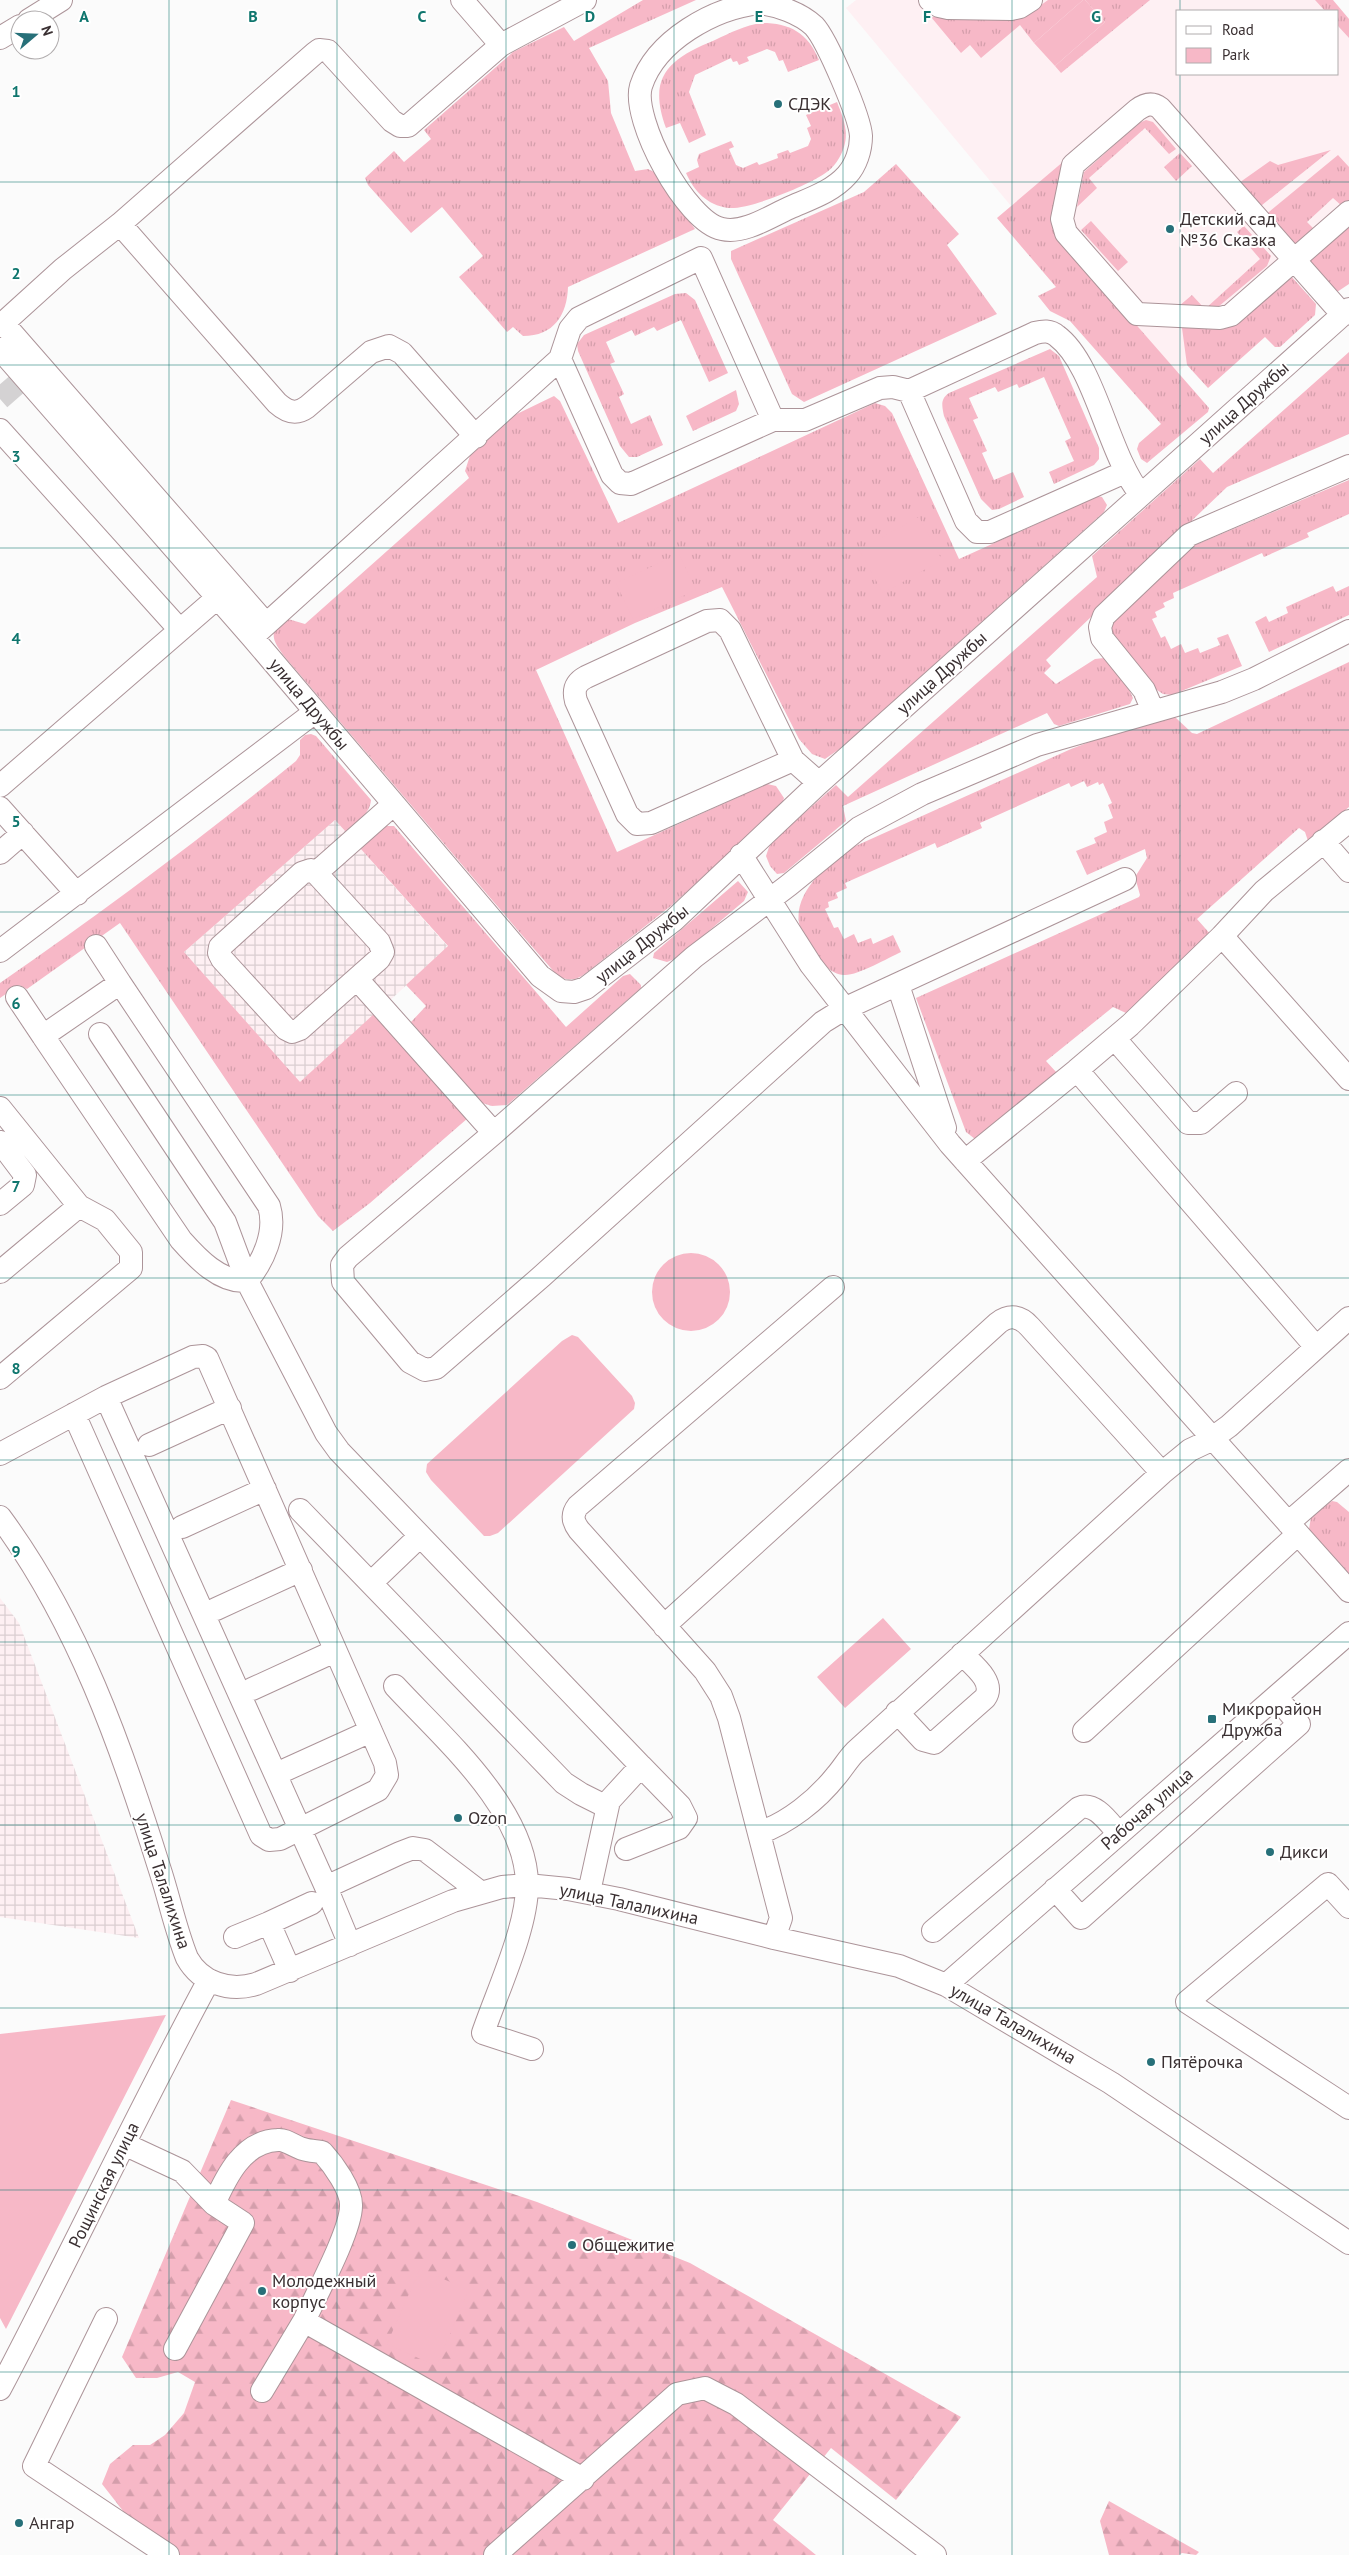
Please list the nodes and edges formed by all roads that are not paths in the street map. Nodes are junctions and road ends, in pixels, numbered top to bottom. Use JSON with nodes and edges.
{"nodes":[{"id":1,"x":61,"y":0,"type":"edge"},
{"id":2,"x":462,"y":0,"type":"edge"},
{"id":3,"x":585,"y":0,"type":"edge"},
{"id":4,"x":930,"y":0,"type":"edge"},
{"id":5,"x":1031,"y":0,"type":"edge"},
{"id":6,"x":45,"y":10,"type":"edge"},
{"id":7,"x":501,"y":46,"type":"junction"},
{"id":8,"x":1349,"y":212,"type":"edge"},
{"id":9,"x":120,"y":224,"type":"junction"},
{"id":10,"x":716,"y":228,"type":"junction"},
{"id":11,"x":701,"y":258,"type":"junction"},
{"id":12,"x":1294,"y":261,"type":"junction"},
{"id":13,"x":1346,"y":312,"type":"edge"},
{"id":14,"x":2,"y":325,"type":"edge"},
{"id":15,"x":0,"y":349,"type":"edge"},
{"id":16,"x":560,"y":360,"type":"junction"},
{"id":17,"x":909,"y":390,"type":"junction"},
{"id":18,"x":773,"y":420,"type":"junction"},
{"id":19,"x":0,"y":430,"type":"edge"},
{"id":20,"x":476,"y":437,"type":"junction"},
{"id":21,"x":1349,"y":466,"type":"edge"},
{"id":22,"x":1125,"y":472,"type":"junction"},
{"id":23,"x":1141,"y":496,"type":"junction"},
{"id":24,"x":217,"y":598,"type":"junction"},
{"id":25,"x":180,"y":630,"type":"junction"},
{"id":26,"x":259,"y":631,"type":"junction"},
{"id":27,"x":1349,"y":631,"type":"edge"},
{"id":28,"x":1152,"y":711,"type":"junction"},
{"id":29,"x":315,"y":712,"type":"junction"},
{"id":30,"x":793,"y":760,"type":"junction"},
{"id":31,"x":819,"y":782,"type":"junction"},
{"id":32,"x":0,"y":786,"type":"edge"},
{"id":33,"x":394,"y":804,"type":"junction"},
{"id":34,"x":0,"y":808,"type":"edge"},
{"id":35,"x":1349,"y":821,"type":"edge"},
{"id":36,"x":23,"y":833,"type":"junction"},
{"id":37,"x":1323,"y":841,"type":"junction"},
{"id":38,"x":0,"y":853,"type":"edge"},
{"id":39,"x":741,"y":855,"type":"junction"},
{"id":40,"x":1349,"y":871,"type":"edge"},
{"id":41,"x":316,"y":873,"type":"junction"},
{"id":42,"x":1125,"y":879,"type":"dead end"},
{"id":43,"x":77,"y":894,"type":"junction"},
{"id":44,"x":770,"y":900,"type":"junction"},
{"id":45,"x":1222,"y":936,"type":"junction"},
{"id":46,"x":96,"y":946,"type":"dead end"},
{"id":47,"x":0,"y":951,"type":"edge"},
{"id":48,"x":357,"y":979,"type":"junction"},
{"id":49,"x":120,"y":983,"type":"junction"},
{"id":50,"x":898,"y":985,"type":"junction"},
{"id":51,"x":17,"y":997,"type":"dead end"},
{"id":52,"x":844,"y":1009,"type":"junction"},
{"id":53,"x":100,"y":1034,"type":"dead end"},
{"id":54,"x":43,"y":1036,"type":"junction"},
{"id":55,"x":1115,"y":1039,"type":"junction"},
{"id":56,"x":1077,"y":1070,"type":"junction"},
{"id":57,"x":1349,"y":1079,"type":"edge"},
{"id":58,"x":1236,"y":1093,"type":"dead end"},
{"id":59,"x":0,"y":1108,"type":"edge"},
{"id":60,"x":494,"y":1133,"type":"junction"},
{"id":61,"x":0,"y":1142,"type":"edge"},
{"id":62,"x":950,"y":1144,"type":"junction"},
{"id":63,"x":965,"y":1161,"type":"junction"},
{"id":64,"x":0,"y":1204,"type":"edge"},
{"id":65,"x":79,"y":1206,"type":"junction"},
{"id":66,"x":0,"y":1272,"type":"edge"},
{"id":67,"x":246,"y":1281,"type":"junction"},
{"id":68,"x":833,"y":1287,"type":"dead end"},
{"id":69,"x":1349,"y":1318,"type":"edge"},
{"id":70,"x":1316,"y":1347,"type":"junction"},
{"id":71,"x":0,"y":1378,"type":"edge"},
{"id":72,"x":106,"y":1397,"type":"junction"},
{"id":73,"x":230,"y":1408,"type":"junction"},
{"id":74,"x":74,"y":1414,"type":"junction"},
{"id":75,"x":1212,"y":1439,"type":"junction"},
{"id":76,"x":149,"y":1445,"type":"dead end"},
{"id":77,"x":0,"y":1454,"type":"edge"},
{"id":78,"x":1349,"y":1470,"type":"edge"},
{"id":79,"x":1162,"y":1473,"type":"junction"},
{"id":80,"x":265,"y":1489,"type":"junction"},
{"id":81,"x":300,"y":1510,"type":"dead end"},
{"id":82,"x":0,"y":1517,"type":"edge"},
{"id":83,"x":182,"y":1527,"type":"dead end"},
{"id":84,"x":1293,"y":1529,"type":"junction"},
{"id":85,"x":420,"y":1536,"type":"junction"},
{"id":86,"x":301,"y":1570,"type":"junction"},
{"id":87,"x":371,"y":1583,"type":"junction"},
{"id":88,"x":1349,"y":1591,"type":"edge"},
{"id":89,"x":216,"y":1609,"type":"dead end"},
{"id":90,"x":664,"y":1626,"type":"junction"},
{"id":91,"x":1349,"y":1633,"type":"edge"},
{"id":92,"x":336,"y":1651,"type":"junction"},
{"id":93,"x":962,"y":1654,"type":"junction"},
{"id":94,"x":395,"y":1686,"type":"dead end"},
{"id":95,"x":252,"y":1689,"type":"dead end"},
{"id":96,"x":1276,"y":1698,"type":"junction"},
{"id":97,"x":897,"y":1712,"type":"junction"},
{"id":98,"x":371,"y":1731,"type":"junction"},
{"id":99,"x":1084,"y":1731,"type":"dead end"},
{"id":100,"x":641,"y":1766,"type":"junction"},
{"id":101,"x":285,"y":1770,"type":"dead end"},
{"id":102,"x":607,"y":1807,"type":"junction"},
{"id":103,"x":300,"y":1830,"type":"junction"},
{"id":104,"x":759,"y":1833,"type":"junction"},
{"id":105,"x":1119,"y":1834,"type":"junction"},
{"id":106,"x":626,"y":1849,"type":"dead end"},
{"id":107,"x":528,"y":1885,"type":"junction"},
{"id":108,"x":1055,"y":1889,"type":"junction"},
{"id":109,"x":480,"y":1892,"type":"junction"},
{"id":110,"x":589,"y":1892,"type":"junction"},
{"id":111,"x":319,"y":1895,"type":"junction"},
{"id":112,"x":1349,"y":1907,"type":"edge"},
{"id":113,"x":269,"y":1923,"type":"junction"},
{"id":114,"x":933,"y":1931,"type":"dead end"},
{"id":115,"x":235,"y":1938,"type":"dead end"},
{"id":116,"x":774,"y":1938,"type":"junction"},
{"id":117,"x":350,"y":1945,"type":"junction"},
{"id":118,"x":290,"y":1971,"type":"junction"},
{"id":119,"x":209,"y":1980,"type":"junction"},
{"id":120,"x":946,"y":1985,"type":"junction"},
{"id":121,"x":532,"y":2049,"type":"dead end"},
{"id":122,"x":1349,"y":2108,"type":"edge"},
{"id":123,"x":124,"y":2144,"type":"junction"},
{"id":124,"x":214,"y":2204,"type":"junction"},
{"id":125,"x":1349,"y":2243,"type":"edge"},
{"id":126,"x":106,"y":2319,"type":"dead end"},
{"id":127,"x":304,"y":2321,"type":"junction"},
{"id":128,"x":175,"y":2348,"type":"dead end"},
{"id":129,"x":8,"y":2358,"type":"edge"},
{"id":130,"x":0,"y":2389,"type":"edge"},
{"id":131,"x":262,"y":2391,"type":"dead end"},
{"id":132,"x":583,"y":2479,"type":"junction"},
{"id":133,"x":168,"y":2555,"type":"edge"},
{"id":134,"x":495,"y":2555,"type":"edge"},
{"id":135,"x":935,"y":2555,"type":"edge"}],
"edges":[{"from":1,"to":6,"type":"street"},
{"from":2,"to":7,"type":"street"},
{"from":3,"to":7,"type":"street"},
{"from":4,"to":5,"type":"street"},
{"from":7,"to":9,"type":"street"},
{"from":8,"to":12,"type":"street"},
{"from":9,"to":14,"type":"street"},
{"from":9,"to":20,"type":"street"},
{"from":10,"to":10,"type":"street"},
{"from":10,"to":11,"type":"street"},
{"from":11,"to":16,"type":"street"},
{"from":11,"to":18,"type":"street"},
{"from":12,"to":12,"type":"street"},
{"from":12,"to":13,"type":"street"},
{"from":13,"to":23,"type":"street","name":"улица Дружбы"},
{"from":14,"to":26,"type":"street"},
{"from":15,"to":24,"type":"street","name":"улица Дружбы"},
{"from":16,"to":18,"type":"street"},
{"from":16,"to":20,"type":"street"},
{"from":17,"to":18,"type":"street"},
{"from":17,"to":22,"type":"street"},
{"from":17,"to":22,"type":"street"},
{"from":19,"to":25,"type":"street"},
{"from":20,"to":26,"type":"street"},
{"from":21,"to":28,"type":"street"},
{"from":22,"to":23,"type":"street"},
{"from":23,"to":31,"type":"street","name":"улица Дружбы"},
{"from":24,"to":25,"type":"street"},
{"from":24,"to":26,"type":"street","name":"улица Дружбы"},
{"from":25,"to":32,"type":"street"},
{"from":26,"to":29,"type":"street","name":"улица Дружбы"},
{"from":27,"to":28,"type":"street"},
{"from":28,"to":44,"type":"street"},
{"from":29,"to":33,"type":"street","name":"улица Дружбы"},
{"from":29,"to":43,"type":"street"},
{"from":30,"to":30,"type":"street"},
{"from":30,"to":31,"type":"street"},
{"from":31,"to":39,"type":"street","name":"улица Дружбы"},
{"from":33,"to":39,"type":"street","name":"улица Дружбы"},
{"from":33,"to":41,"type":"street"},
{"from":34,"to":36,"type":"street"},
{"from":35,"to":37,"type":"street"},
{"from":36,"to":38,"type":"street"},
{"from":36,"to":43,"type":"street"},
{"from":37,"to":40,"type":"street"},
{"from":37,"to":45,"type":"street"},
{"from":39,"to":44,"type":"street"},
{"from":41,"to":48,"type":"street"},
{"from":41,"to":48,"type":"street"},
{"from":42,"to":50,"type":"street"},
{"from":43,"to":47,"type":"street"},
{"from":44,"to":52,"type":"street"},
{"from":44,"to":60,"type":"street"},
{"from":45,"to":55,"type":"street"},
{"from":45,"to":57,"type":"street"},
{"from":46,"to":49,"type":"street"},
{"from":48,"to":60,"type":"street"},
{"from":49,"to":54,"type":"street"},
{"from":49,"to":67,"type":"street"},
{"from":50,"to":52,"type":"street"},
{"from":50,"to":62,"type":"street"},
{"from":51,"to":54,"type":"street"},
{"from":52,"to":60,"type":"street"},
{"from":52,"to":62,"type":"street"},
{"from":53,"to":67,"type":"street"},
{"from":54,"to":67,"type":"street"},
{"from":55,"to":56,"type":"street"},
{"from":55,"to":58,"type":"street"},
{"from":56,"to":63,"type":"street"},
{"from":56,"to":70,"type":"street"},
{"from":59,"to":65,"type":"street"},
{"from":61,"to":64,"type":"street"},
{"from":62,"to":63,"type":"street"},
{"from":63,"to":75,"type":"street"},
{"from":65,"to":66,"type":"street"},
{"from":65,"to":71,"type":"street"},
{"from":67,"to":85,"type":"street"},
{"from":68,"to":90,"type":"street"},
{"from":69,"to":70,"type":"street"},
{"from":70,"to":75,"type":"street"},
{"from":72,"to":73,"type":"street"},
{"from":72,"to":74,"type":"street"},
{"from":72,"to":103,"type":"street"},
{"from":73,"to":76,"type":"street"},
{"from":73,"to":80,"type":"street"},
{"from":74,"to":77,"type":"street"},
{"from":74,"to":103,"type":"street"},
{"from":75,"to":79,"type":"street"},
{"from":75,"to":84,"type":"street"},
{"from":78,"to":84,"type":"street"},
{"from":79,"to":90,"type":"street"},
{"from":79,"to":93,"type":"street"},
{"from":80,"to":83,"type":"street"},
{"from":80,"to":86,"type":"street"},
{"from":81,"to":87,"type":"street"},
{"from":82,"to":119,"type":"street","name":"улица Талалихина"},
{"from":84,"to":88,"type":"street"},
{"from":84,"to":99,"type":"street"},
{"from":85,"to":87,"type":"street"},
{"from":85,"to":100,"type":"street"},
{"from":86,"to":89,"type":"street"},
{"from":86,"to":92,"type":"street"},
{"from":87,"to":102,"type":"street"},
{"from":90,"to":104,"type":"street"},
{"from":91,"to":96,"type":"street","name":"Рабочая улица"},
{"from":92,"to":95,"type":"street"},
{"from":92,"to":98,"type":"street"},
{"from":93,"to":97,"type":"street"},
{"from":93,"to":97,"type":"street"},
{"from":94,"to":107,"type":"street"},
{"from":96,"to":105,"type":"street","name":"Рабочая улица"},
{"from":96,"to":108,"type":"street"},
{"from":97,"to":104,"type":"street"},
{"from":98,"to":101,"type":"street"},
{"from":98,"to":103,"type":"street"},
{"from":100,"to":102,"type":"street"},
{"from":100,"to":106,"type":"street"},
{"from":102,"to":110,"type":"street"},
{"from":103,"to":111,"type":"street"},
{"from":104,"to":116,"type":"street"},
{"from":105,"to":108,"type":"street","name":"Рабочая улица"},
{"from":105,"to":114,"type":"street"},
{"from":107,"to":109,"type":"street","name":"улица Талалихина"},
{"from":107,"to":110,"type":"street","name":"улица Талалихина"},
{"from":107,"to":121,"type":"street"},
{"from":108,"to":120,"type":"street","name":"Рабочая улица"},
{"from":109,"to":111,"type":"street"},
{"from":109,"to":117,"type":"street","name":"улица Талалихина"},
{"from":110,"to":116,"type":"street","name":"улица Талалихина"},
{"from":111,"to":113,"type":"street"},
{"from":111,"to":117,"type":"street"},
{"from":112,"to":122,"type":"street"},
{"from":113,"to":115,"type":"street"},
{"from":113,"to":118,"type":"street"},
{"from":116,"to":120,"type":"street","name":"улица Талалихина"},
{"from":117,"to":118,"type":"street","name":"улица Талалихина"},
{"from":118,"to":119,"type":"street","name":"улица Талалихина"},
{"from":119,"to":123,"type":"street","name":"Рощинская улица"},
{"from":120,"to":125,"type":"street","name":"улица Талалихина"},
{"from":123,"to":124,"type":"street"},
{"from":123,"to":129,"type":"street","name":"Рощинская улица"},
{"from":124,"to":127,"type":"street"},
{"from":124,"to":128,"type":"street"},
{"from":126,"to":133,"type":"street"},
{"from":127,"to":131,"type":"street"},
{"from":127,"to":132,"type":"street"},
{"from":129,"to":130,"type":"street","name":"Рощинская улица"},
{"from":132,"to":134,"type":"street"},
{"from":132,"to":135,"type":"street"}]}
